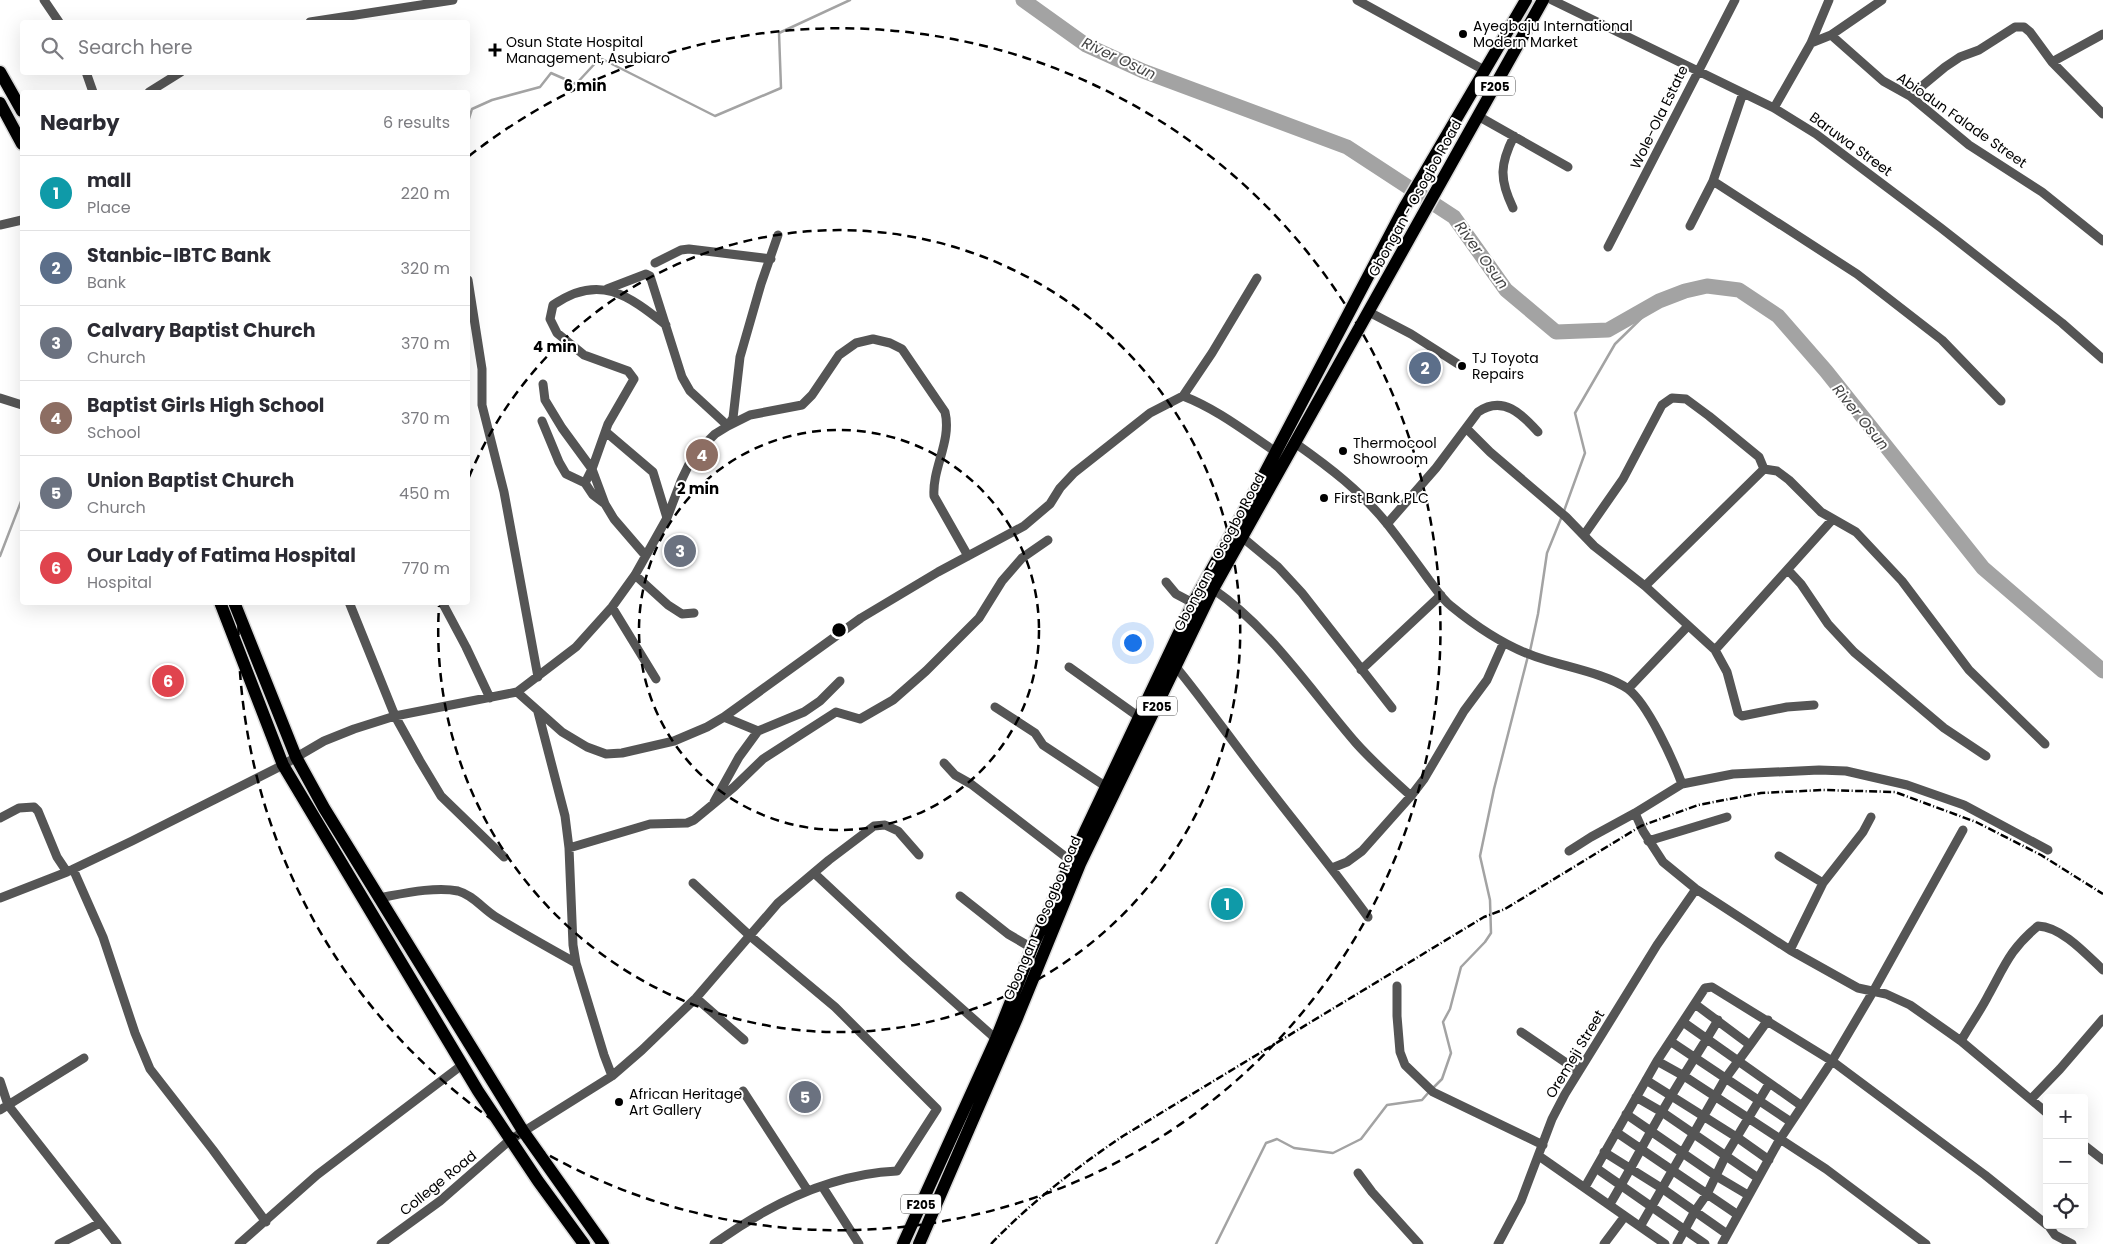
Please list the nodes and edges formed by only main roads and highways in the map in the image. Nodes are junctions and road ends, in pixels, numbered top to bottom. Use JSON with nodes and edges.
{"nodes":[{"id":1,"x":1526,"y":0,"type":"edge"},
{"id":2,"x":1543,"y":0,"type":"edge"},
{"id":3,"x":0,"y":72,"type":"edge"},
{"id":4,"x":0,"y":103,"type":"edge"},
{"id":5,"x":20,"y":107,"type":"edge"},
{"id":6,"x":20,"y":140,"type":"edge"},
{"id":7,"x":1221,"y":563,"type":"junction"},
{"id":8,"x":221,"y":605,"type":"edge"},
{"id":9,"x":235,"y":605,"type":"edge"},
{"id":10,"x":945,"y":1166,"type":"junction"},
{"id":11,"x":584,"y":1244,"type":"edge"},
{"id":12,"x":603,"y":1244,"type":"edge"},
{"id":13,"x":898,"y":1244,"type":"edge"},
{"id":14,"x":903,"y":1244,"type":"edge"},
{"id":15,"x":919,"y":1244,"type":"edge"},
{"id":16,"x":926,"y":1244,"type":"edge"}],
"edges":[{"from":1,"to":7,"type":"main road","name":"Gbongan - Osogbo Road","number":"F205"},
{"from":2,"to":7,"type":"main road","name":"Gbongan - Osogbo Road","number":"F205"},
{"from":3,"to":5,"type":"main road"},
{"from":4,"to":6,"type":"main road"},
{"from":7,"to":10,"type":"main road","name":"Gbongan - Osogbo Road","number":"F205"},
{"from":7,"to":10,"type":"main road","name":"Gbongan - Osogbo Road","number":"F205"},
{"from":8,"to":11,"type":"main road"},
{"from":9,"to":12,"type":"main road"},
{"from":10,"to":13,"type":"main road"},
{"from":10,"to":14,"type":"main road","number":"F205"},
{"from":10,"to":15,"type":"main road","number":"F205"},
{"from":10,"to":16,"type":"main road"}]}
